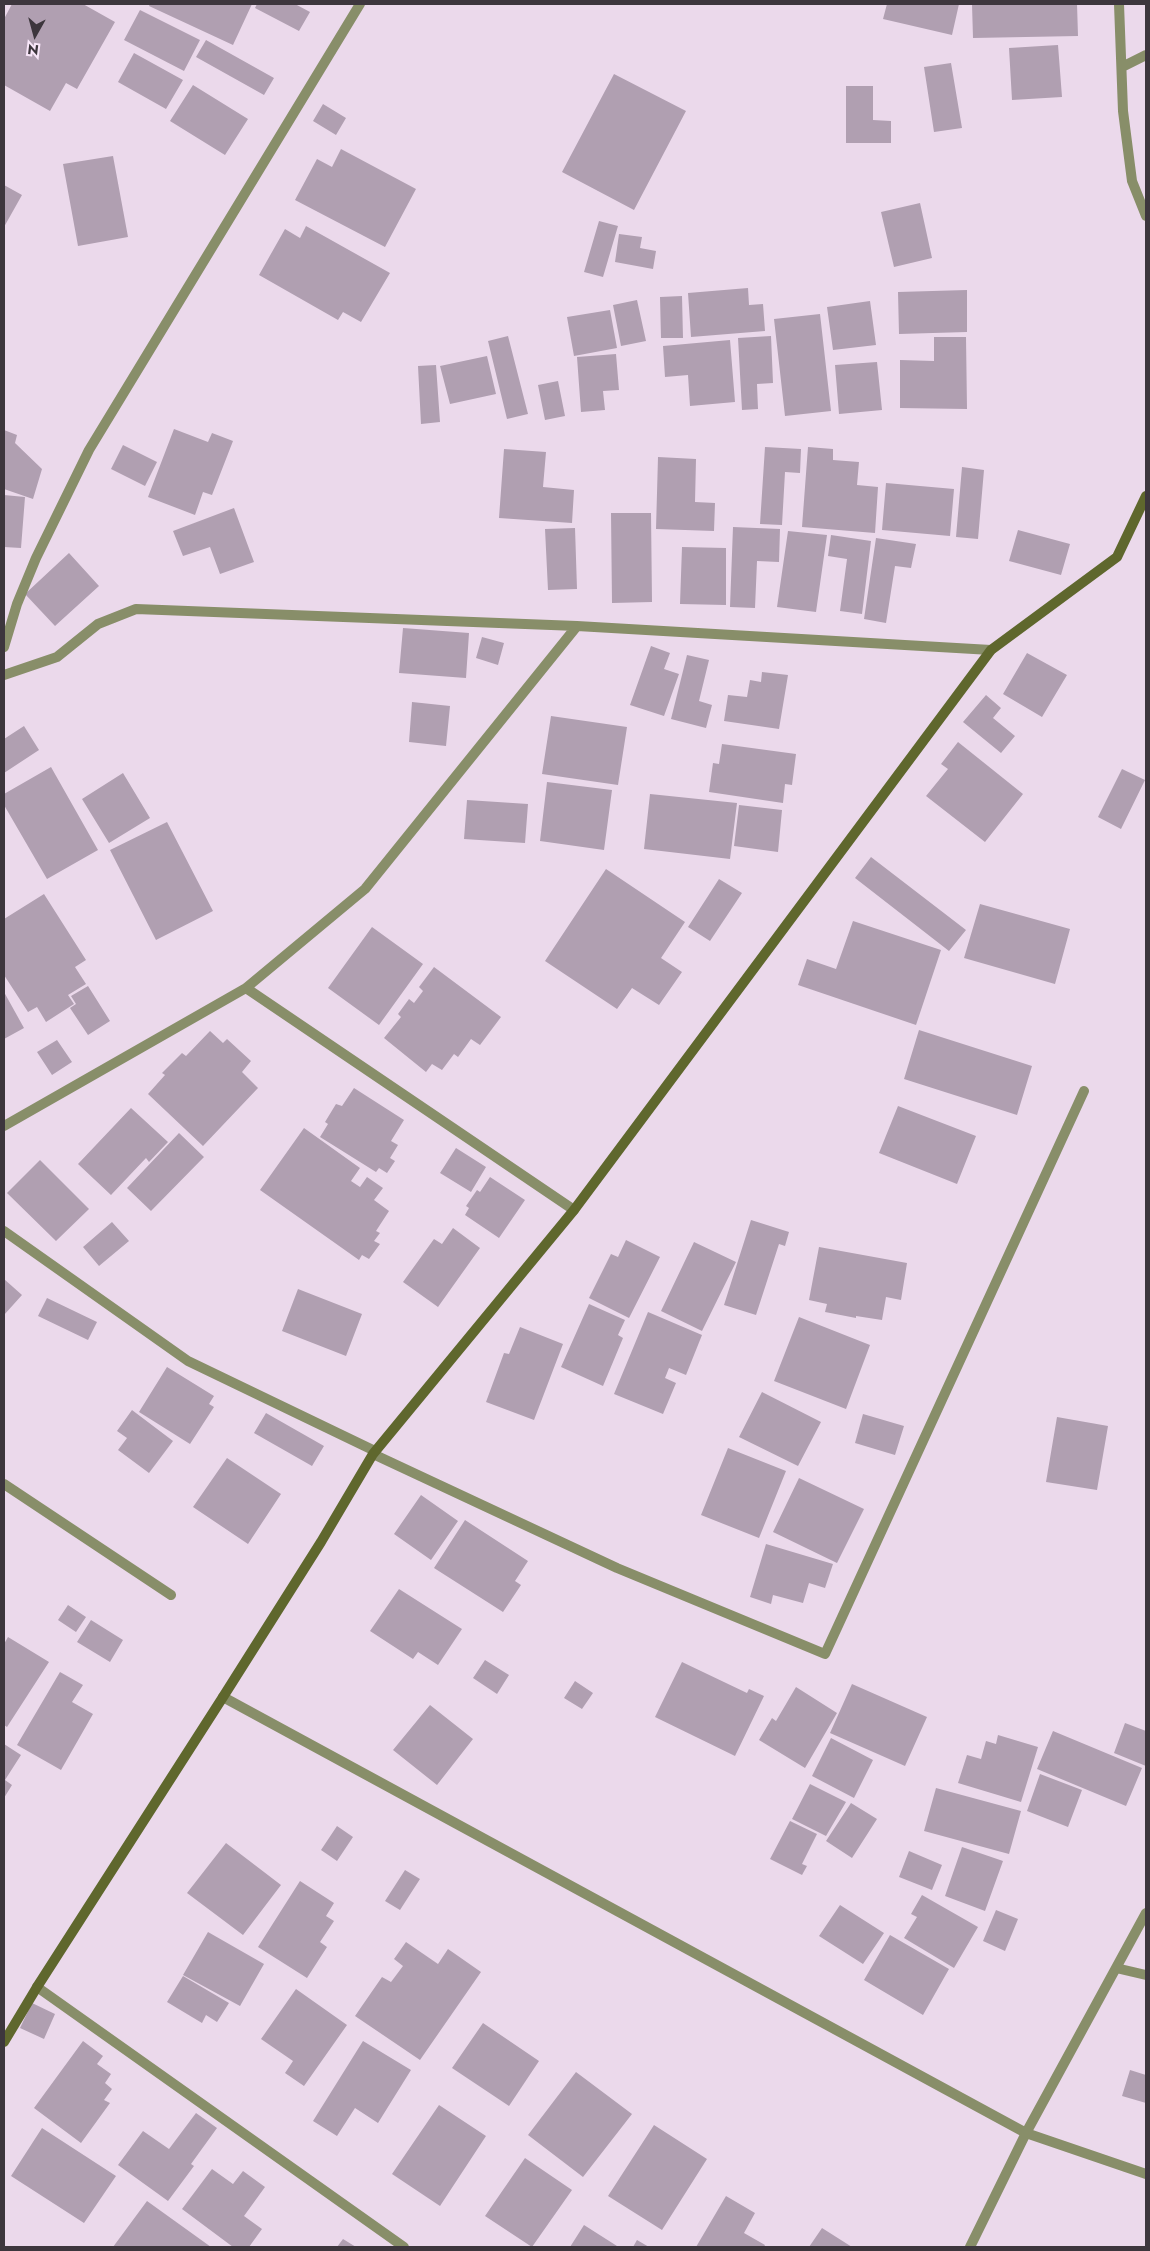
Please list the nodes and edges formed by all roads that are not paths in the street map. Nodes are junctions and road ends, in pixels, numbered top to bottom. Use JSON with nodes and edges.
{"nodes":[{"id":1,"x":360,"y":4,"type":"edge"},
{"id":2,"x":1120,"y":4,"type":"edge"},
{"id":3,"x":1146,"y":55,"type":"edge"},
{"id":4,"x":1122,"y":67,"type":"junction"},
{"id":5,"x":1146,"y":216,"type":"edge"},
{"id":6,"x":1146,"y":496,"type":"edge"},
{"id":7,"x":577,"y":626,"type":"junction"},
{"id":8,"x":4,"y":647,"type":"edge"},
{"id":9,"x":991,"y":650,"type":"junction"},
{"id":10,"x":4,"y":675,"type":"edge"},
{"id":11,"x":246,"y":988,"type":"junction"},
{"id":12,"x":1084,"y":1091,"type":"dead end"},
{"id":13,"x":4,"y":1126,"type":"edge"},
{"id":14,"x":574,"y":1210,"type":"junction"},
{"id":15,"x":4,"y":1231,"type":"edge"},
{"id":16,"x":374,"y":1452,"type":"junction"},
{"id":17,"x":4,"y":1484,"type":"edge"},
{"id":18,"x":171,"y":1595,"type":"dead end"},
{"id":19,"x":223,"y":1697,"type":"junction"},
{"id":20,"x":1146,"y":1913,"type":"edge"},
{"id":21,"x":1116,"y":1968,"type":"junction"},
{"id":22,"x":1146,"y":1975,"type":"edge"},
{"id":23,"x":36,"y":1987,"type":"junction"},
{"id":24,"x":4,"y":2042,"type":"edge"},
{"id":25,"x":1026,"y":2133,"type":"junction"},
{"id":26,"x":1146,"y":2174,"type":"edge"},
{"id":27,"x":404,"y":2247,"type":"edge"},
{"id":28,"x":970,"y":2247,"type":"edge"}],
"edges":[{"from":1,"to":8,"type":"street"},
{"from":2,"to":4,"type":"street"},
{"from":3,"to":4,"type":"street"},
{"from":4,"to":5,"type":"street"},
{"from":6,"to":9,"type":"street"},
{"from":7,"to":9,"type":"street"},
{"from":7,"to":10,"type":"street"},
{"from":7,"to":11,"type":"street"},
{"from":9,"to":14,"type":"street"},
{"from":11,"to":13,"type":"street"},
{"from":11,"to":14,"type":"street"},
{"from":12,"to":16,"type":"street"},
{"from":14,"to":16,"type":"street"},
{"from":15,"to":16,"type":"street"},
{"from":16,"to":19,"type":"street"},
{"from":17,"to":18,"type":"street"},
{"from":19,"to":23,"type":"street"},
{"from":19,"to":25,"type":"street"},
{"from":20,"to":21,"type":"street"},
{"from":21,"to":22,"type":"street"},
{"from":21,"to":25,"type":"street"},
{"from":23,"to":24,"type":"street"},
{"from":23,"to":27,"type":"street"},
{"from":25,"to":26,"type":"street"},
{"from":25,"to":28,"type":"street"}]}
